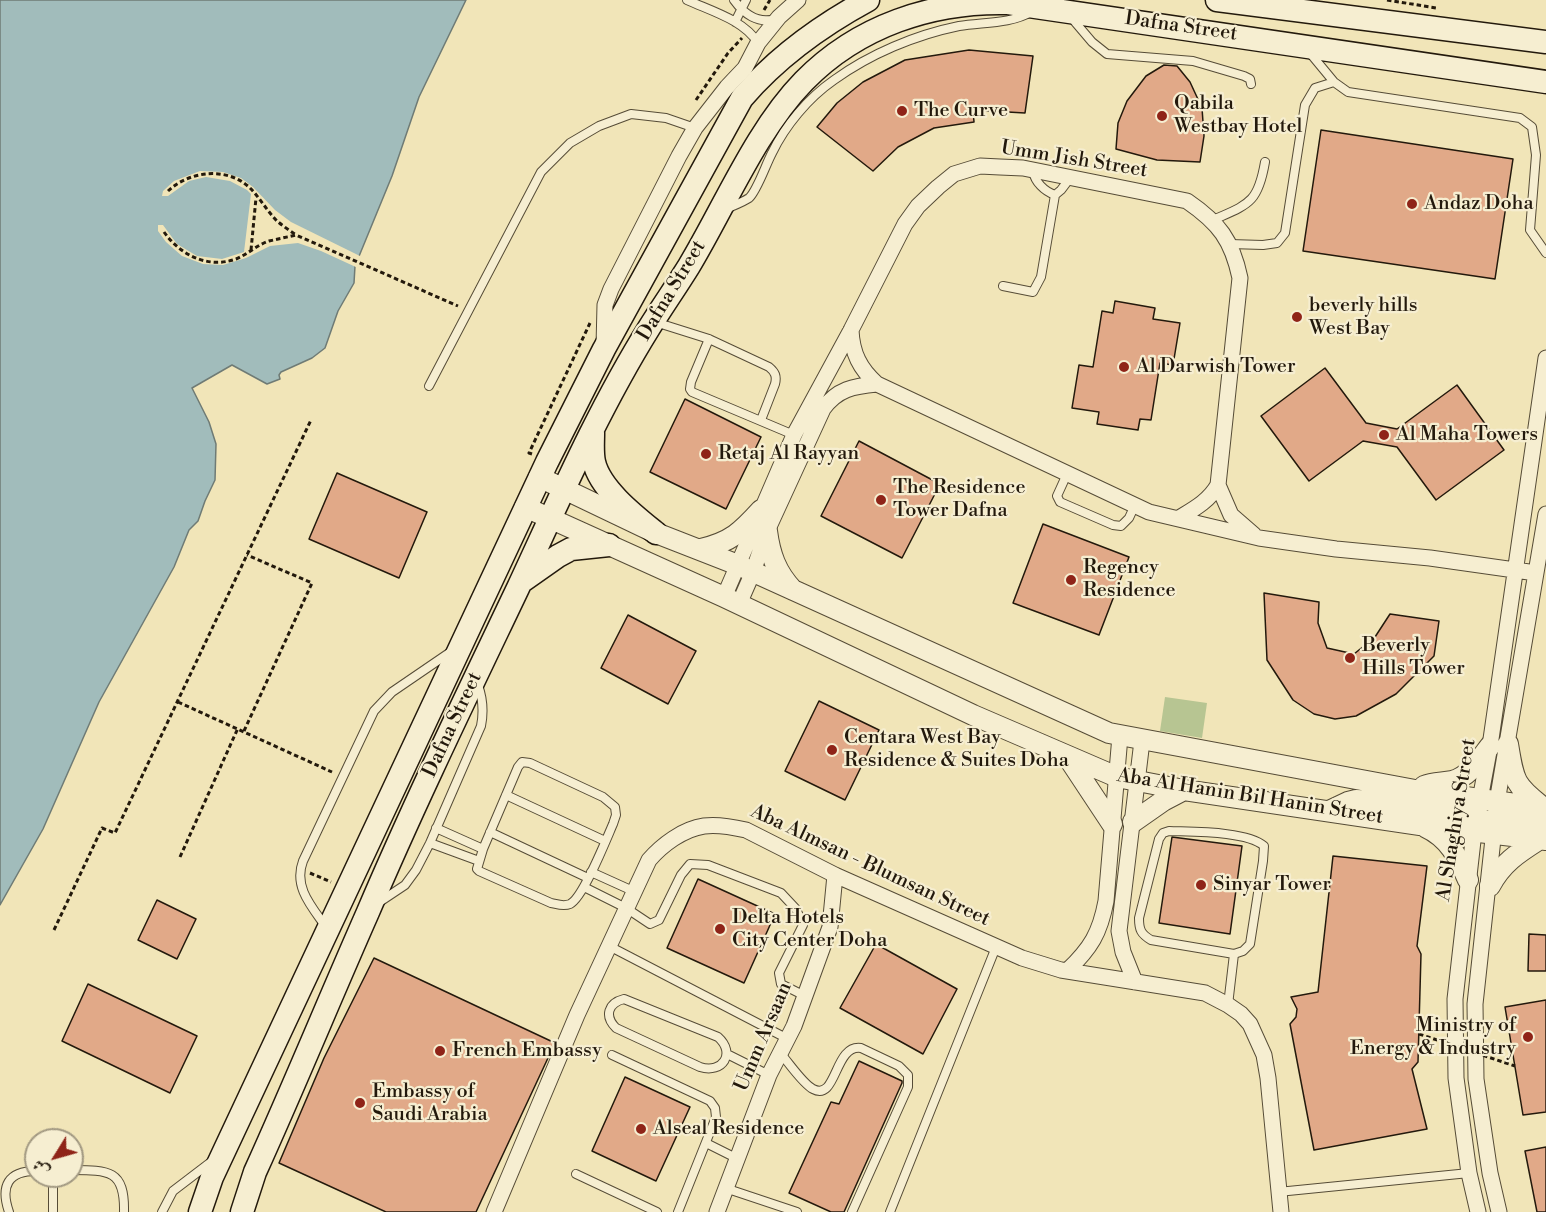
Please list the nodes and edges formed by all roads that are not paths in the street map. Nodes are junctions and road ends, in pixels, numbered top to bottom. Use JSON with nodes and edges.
{"nodes":[{"id":1,"x":687,"y":0,"type":"edge"},
{"id":2,"x":746,"y":0,"type":"edge"},
{"id":3,"x":798,"y":0,"type":"edge"},
{"id":4,"x":868,"y":0,"type":"edge"},
{"id":5,"x":1218,"y":0,"type":"edge"},
{"id":6,"x":738,"y":3,"type":"edge"},
{"id":7,"x":1072,"y":12,"type":"junction"},
{"id":8,"x":779,"y":17,"type":"junction"},
{"id":9,"x":735,"y":22,"type":"junction"},
{"id":10,"x":1546,"y":42,"type":"edge"},
{"id":11,"x":758,"y":43,"type":"junction"},
{"id":12,"x":1303,"y":45,"type":"junction"},
{"id":13,"x":745,"y":68,"type":"junction"},
{"id":14,"x":1546,"y":69,"type":"edge"},
{"id":15,"x":1518,"y":76,"type":"junction"},
{"id":16,"x":1334,"y":82,"type":"junction"},
{"id":17,"x":1546,"y":82,"type":"edge"},
{"id":18,"x":1251,"y":84,"type":"dead end"},
{"id":19,"x":1546,"y":92,"type":"edge"},
{"id":20,"x":737,"y":107,"type":"junction"},
{"id":21,"x":695,"y":128,"type":"junction"},
{"id":22,"x":1265,"y":162,"type":"dead end"},
{"id":23,"x":1032,"y":171,"type":"junction"},
{"id":24,"x":1070,"y":178,"type":"junction"},
{"id":25,"x":1054,"y":195,"type":"junction"},
{"id":26,"x":1213,"y":220,"type":"junction"},
{"id":27,"x":1230,"y":244,"type":"junction"},
{"id":28,"x":1546,"y":253,"type":"edge"},
{"id":29,"x":1003,"y":286,"type":"dead end"},
{"id":30,"x":653,"y":321,"type":"junction"},
{"id":31,"x":851,"y":330,"type":"junction"},
{"id":32,"x":709,"y":339,"type":"junction"},
{"id":33,"x":604,"y":349,"type":"junction"},
{"id":34,"x":1546,"y":358,"type":"edge"},
{"id":35,"x":877,"y":384,"type":"junction"},
{"id":36,"x":429,"y":386,"type":"dead end"},
{"id":37,"x":761,"y":420,"type":"junction"},
{"id":38,"x":593,"y":430,"type":"junction"},
{"id":39,"x":794,"y":435,"type":"junction"},
{"id":40,"x":1541,"y":436,"type":"edge"},
{"id":41,"x":1067,"y":474,"type":"junction"},
{"id":42,"x":539,"y":477,"type":"junction"},
{"id":43,"x":1218,"y":485,"type":"junction"},
{"id":44,"x":564,"y":488,"type":"junction"},
{"id":45,"x":1135,"y":505,"type":"junction"},
{"id":46,"x":525,"y":507,"type":"junction"},
{"id":47,"x":761,"y":510,"type":"junction"},
{"id":48,"x":1546,"y":514,"type":"edge"},
{"id":49,"x":550,"y":517,"type":"junction"},
{"id":50,"x":1179,"y":518,"type":"junction"},
{"id":51,"x":767,"y":531,"type":"junction"},
{"id":52,"x":656,"y":533,"type":"junction"},
{"id":53,"x":1259,"y":538,"type":"junction"},
{"id":54,"x":609,"y":545,"type":"junction"},
{"id":55,"x":701,"y":549,"type":"junction"},
{"id":56,"x":746,"y":569,"type":"junction"},
{"id":57,"x":1516,"y":569,"type":"junction"},
{"id":58,"x":1536,"y":573,"type":"junction"},
{"id":59,"x":520,"y":582,"type":"junction"},
{"id":60,"x":797,"y":594,"type":"junction"},
{"id":61,"x":731,"y":601,"type":"junction"},
{"id":62,"x":460,"y":646,"type":"junction"},
{"id":63,"x":475,"y":677,"type":"junction"},
{"id":64,"x":1120,"y":736,"type":"junction"},
{"id":65,"x":1142,"y":741,"type":"junction"},
{"id":66,"x":1499,"y":745,"type":"junction"},
{"id":67,"x":1067,"y":756,"type":"junction"},
{"id":68,"x":1117,"y":777,"type":"junction"},
{"id":69,"x":1137,"y":782,"type":"junction"},
{"id":70,"x":1184,"y":790,"type":"junction"},
{"id":71,"x":1415,"y":790,"type":"junction"},
{"id":72,"x":506,"y":795,"type":"junction"},
{"id":73,"x":1329,"y":811,"type":"junction"},
{"id":74,"x":1487,"y":817,"type":"junction"},
{"id":75,"x":1133,"y":822,"type":"junction"},
{"id":76,"x":1112,"y":824,"type":"junction"},
{"id":77,"x":1544,"y":824,"type":"edge"},
{"id":78,"x":1419,"y":825,"type":"junction"},
{"id":79,"x":436,"y":828,"type":"junction"},
{"id":80,"x":490,"y":832,"type":"junction"},
{"id":81,"x":605,"y":841,"type":"junction"},
{"id":82,"x":430,"y":843,"type":"junction"},
{"id":83,"x":483,"y":849,"type":"junction"},
{"id":84,"x":479,"y":861,"type":"junction"},
{"id":85,"x":589,"y":875,"type":"junction"},
{"id":86,"x":835,"y":875,"type":"junction"},
{"id":87,"x":1468,"y":880,"type":"junction"},
{"id":88,"x":1490,"y":886,"type":"junction"},
{"id":89,"x":584,"y":887,"type":"junction"},
{"id":90,"x":633,"y":891,"type":"junction"},
{"id":91,"x":626,"y":908,"type":"junction"},
{"id":92,"x":369,"y":909,"type":"junction"},
{"id":93,"x":327,"y":928,"type":"junction"},
{"id":94,"x":609,"y":946,"type":"junction"},
{"id":95,"x":996,"y":947,"type":"junction"},
{"id":96,"x":1234,"y":954,"type":"junction"},
{"id":97,"x":1068,"y":970,"type":"junction"},
{"id":98,"x":1135,"y":982,"type":"junction"},
{"id":99,"x":805,"y":996,"type":"junction"},
{"id":100,"x":1228,"y":1005,"type":"junction"},
{"id":101,"x":788,"y":1039,"type":"junction"},
{"id":102,"x":727,"y":1054,"type":"junction"},
{"id":103,"x":781,"y":1054,"type":"junction"},
{"id":104,"x":612,"y":1055,"type":"dead end"},
{"id":105,"x":769,"y":1075,"type":"junction"},
{"id":106,"x":706,"y":1143,"type":"junction"},
{"id":107,"x":224,"y":1152,"type":"junction"},
{"id":108,"x":736,"y":1158,"type":"junction"},
{"id":109,"x":84,"y":1171,"type":"edge"},
{"id":110,"x":24,"y":1172,"type":"edge"},
{"id":111,"x":1469,"y":1173,"type":"junction"},
{"id":112,"x":576,"y":1174,"type":"dead end"},
{"id":113,"x":53,"y":1188,"type":"edge"},
{"id":114,"x":724,"y":1188,"type":"junction"},
{"id":115,"x":1278,"y":1192,"type":"junction"},
{"id":116,"x":9,"y":1212,"type":"edge"},
{"id":117,"x":53,"y":1212,"type":"edge"},
{"id":118,"x":124,"y":1212,"type":"edge"},
{"id":119,"x":162,"y":1212,"type":"edge"},
{"id":120,"x":200,"y":1212,"type":"edge"},
{"id":121,"x":242,"y":1212,"type":"edge"},
{"id":122,"x":494,"y":1212,"type":"edge"},
{"id":123,"x":657,"y":1212,"type":"edge"},
{"id":124,"x":678,"y":1212,"type":"edge"},
{"id":125,"x":717,"y":1212,"type":"edge"},
{"id":126,"x":797,"y":1212,"type":"edge"},
{"id":127,"x":852,"y":1212,"type":"edge"},
{"id":128,"x":890,"y":1212,"type":"edge"},
{"id":129,"x":1281,"y":1212,"type":"edge"},
{"id":130,"x":1479,"y":1212,"type":"edge"},
{"id":131,"x":1499,"y":1212,"type":"edge"}],
"edges":[{"from":1,"to":9,"type":"lane"},
{"from":2,"to":6,"type":"lane"},
{"from":3,"to":8,"type":"street","name":"Dafna Street"},
{"from":4,"to":20,"type":"main road","name":"Dafna Street"},
{"from":5,"to":10,"type":"main road","name":"Dafna Street"},
{"from":6,"to":8,"type":"lane"},
{"from":6,"to":9,"type":"lane"},
{"from":7,"to":12,"type":"main road","name":"Dafna Street"},
{"from":7,"to":18,"type":"lane"},
{"from":7,"to":30,"type":"main road","name":"Dafna Street"},
{"from":8,"to":11,"type":"street","name":"Dafna Street"},
{"from":9,"to":11,"type":"lane"},
{"from":11,"to":13,"type":"street","name":"Dafna Street"},
{"from":12,"to":15,"type":"main road","name":"Dafna Street"},
{"from":12,"to":16,"type":"lane"},
{"from":13,"to":20,"type":"main road"},
{"from":13,"to":21,"type":"street","name":"Dafna Street"},
{"from":14,"to":15,"type":"main road"},
{"from":15,"to":17,"type":"main road","name":"Dafna Street"},
{"from":15,"to":19,"type":"street"},
{"from":16,"to":27,"type":"lane"},
{"from":16,"to":28,"type":"lane"},
{"from":20,"to":33,"type":"main road","name":"Dafna Street"},
{"from":21,"to":33,"type":"street","name":"Dafna Street"},
{"from":21,"to":36,"type":"lane"},
{"from":22,"to":26,"type":"lane"},
{"from":23,"to":24,"type":"street","name":"Umm Jish Street"},
{"from":23,"to":25,"type":"lane"},
{"from":23,"to":31,"type":"street","name":"Umm Jish Street"},
{"from":24,"to":25,"type":"lane"},
{"from":24,"to":26,"type":"street","name":"Umm Jish Street"},
{"from":25,"to":29,"type":"lane"},
{"from":26,"to":27,"type":"street","name":"Umm Jish Street"},
{"from":27,"to":43,"type":"street","name":"Umm Jish Street"},
{"from":30,"to":32,"type":"lane"},
{"from":30,"to":38,"type":"main road","name":"Dafna Street"},
{"from":31,"to":35,"type":"street"},
{"from":31,"to":39,"type":"street","name":"Umm Jish Street"},
{"from":32,"to":37,"type":"lane"},
{"from":32,"to":37,"type":"lane"},
{"from":33,"to":42,"type":"main road","name":"Dafna Street"},
{"from":34,"to":40,"type":"street","name":"Al Shaghiya Street"},
{"from":35,"to":41,"type":"street"},
{"from":35,"to":51,"type":"street"},
{"from":37,"to":39,"type":"lane"},
{"from":38,"to":44,"type":"main road","name":"Dafna Street"},
{"from":38,"to":52,"type":"main road"},
{"from":39,"to":47,"type":"street","name":"Umm Jish Street"},
{"from":40,"to":57,"type":"street","name":"Al Shaghiya Street"},
{"from":41,"to":45,"type":"street"},
{"from":41,"to":45,"type":"lane"},
{"from":42,"to":44,"type":"street","name":"Aba Al Hanin Bil Hanin Street"},
{"from":42,"to":46,"type":"main road","name":"Dafna Street"},
{"from":43,"to":50,"type":"street"},
{"from":43,"to":53,"type":"street","name":"Umm Jish Street"},
{"from":44,"to":49,"type":"main road","name":"Dafna Street"},
{"from":44,"to":52,"type":"street","name":"Aba Al Hanin Bil Hanin Street"},
{"from":45,"to":50,"type":"street"},
{"from":46,"to":49,"type":"street","name":"Aba Al Hanin Bil Hanin Street"},
{"from":46,"to":62,"type":"main road","name":"Dafna Street"},
{"from":47,"to":55,"type":"street"},
{"from":47,"to":56,"type":"street","name":"Umm Jish Street"},
{"from":48,"to":58,"type":"street","name":"Al Shaghiya Street"},
{"from":49,"to":54,"type":"street","name":"Aba Al Hanin Bil Hanin Street"},
{"from":49,"to":59,"type":"main road","name":"Dafna Street"},
{"from":50,"to":53,"type":"street"},
{"from":51,"to":56,"type":"street"},
{"from":51,"to":60,"type":"street"},
{"from":52,"to":55,"type":"street","name":"Aba Al Hanin Bil Hanin Street"},
{"from":53,"to":57,"type":"street"},
{"from":54,"to":59,"type":"main road"},
{"from":54,"to":61,"type":"street","name":"Aba Al Hanin Bil Hanin Street"},
{"from":55,"to":56,"type":"street","name":"Aba Al Hanin Bil Hanin Street"},
{"from":56,"to":60,"type":"street","name":"Aba Al Hanin Bil Hanin Street"},
{"from":56,"to":61,"type":"street","name":"Umm Jish Street"},
{"from":57,"to":58,"type":"street"},
{"from":57,"to":66,"type":"street","name":"Al Shaghiya Street"},
{"from":58,"to":66,"type":"street","name":"Al Shaghiya Street"},
{"from":59,"to":63,"type":"main road","name":"Dafna Street"},
{"from":60,"to":64,"type":"street","name":"Aba Al Hanin Bil Hanin Street"},
{"from":61,"to":67,"type":"street","name":"Aba Al Hanin Bil Hanin Street"},
{"from":62,"to":93,"type":"main road","name":"Dafna Street"},
{"from":62,"to":93,"type":"lane"},
{"from":63,"to":79,"type":"lane"},
{"from":63,"to":92,"type":"main road","name":"Dafna Street"},
{"from":64,"to":65,"type":"street","name":"Aba Al Hanin Bil Hanin Street"},
{"from":64,"to":68,"type":"street"},
{"from":65,"to":69,"type":"street"},
{"from":65,"to":71,"type":"street","name":"Aba Al Hanin Bil Hanin Street"},
{"from":66,"to":71,"type":"street"},
{"from":66,"to":74,"type":"street","name":"Al Shaghiya Street"},
{"from":66,"to":77,"type":"street"},
{"from":67,"to":68,"type":"street","name":"Aba Al Hanin Bil Hanin Street"},
{"from":67,"to":76,"type":"street"},
{"from":68,"to":69,"type":"street","name":"Aba Al Hanin Bil Hanin Street"},
{"from":68,"to":76,"type":"street"},
{"from":69,"to":70,"type":"street","name":"Aba Al Hanin Bil Hanin Street"},
{"from":69,"to":75,"type":"street"},
{"from":70,"to":73,"type":"street","name":"Aba Al Hanin Bil Hanin Street"},
{"from":70,"to":75,"type":"street"},
{"from":71,"to":74,"type":"street","name":"Aba Al Hanin Bil Hanin Street"},
{"from":72,"to":80,"type":"lane"},
{"from":72,"to":81,"type":"lane"},
{"from":72,"to":81,"type":"lane"},
{"from":73,"to":74,"type":"street"},
{"from":73,"to":78,"type":"street","name":"Aba Al Hanin Bil Hanin Street"},
{"from":74,"to":77,"type":"street"},
{"from":74,"to":78,"type":"street","name":"Aba Al Hanin Bil Hanin Street"},
{"from":74,"to":87,"type":"street","name":"Al Shaghiya Street"},
{"from":74,"to":88,"type":"street","name":"Al Shaghiya Street"},
{"from":75,"to":98,"type":"street"},
{"from":76,"to":97,"type":"street"},
{"from":77,"to":88,"type":"street"},
{"from":78,"to":87,"type":"street"},
{"from":79,"to":82,"type":"lane"},
{"from":79,"to":83,"type":"lane"},
{"from":80,"to":83,"type":"lane"},
{"from":80,"to":85,"type":"lane"},
{"from":81,"to":85,"type":"lane"},
{"from":82,"to":84,"type":"lane"},
{"from":82,"to":92,"type":"lane"},
{"from":83,"to":84,"type":"lane"},
{"from":84,"to":89,"type":"lane"},
{"from":85,"to":89,"type":"lane"},
{"from":85,"to":90,"type":"lane"},
{"from":86,"to":90,"type":"street","name":"Aba Almsan - Blumsan Street"},
{"from":86,"to":95,"type":"street","name":"Aba Almsan - Blumsan Street"},
{"from":86,"to":99,"type":"street","name":"Umm Arsaan"},
{"from":87,"to":111,"type":"street","name":"Al Shaghiya Street"},
{"from":88,"to":131,"type":"street","name":"Al Shaghiya Street"},
{"from":89,"to":91,"type":"lane"},
{"from":90,"to":91,"type":"street","name":"Aba Almsan - Blumsan Street"},
{"from":91,"to":94,"type":"street","name":"Aba Almsan - Blumsan Street"},
{"from":91,"to":99,"type":"lane"},
{"from":92,"to":121,"type":"main road","name":"Dafna Street"},
{"from":93,"to":107,"type":"main road","name":"Dafna Street"},
{"from":94,"to":101,"type":"lane"},
{"from":94,"to":122,"type":"street","name":"Aba Almsan - Blumsan Street"},
{"from":95,"to":97,"type":"street","name":"Aba Almsan - Blumsan Street"},
{"from":95,"to":128,"type":"lane"},
{"from":96,"to":96,"type":"lane"},
{"from":96,"to":100,"type":"lane"},
{"from":97,"to":98,"type":"street","name":"Aba Almsan - Blumsan Street"},
{"from":98,"to":100,"type":"street","name":"Aba Almsan - Blumsan Street"},
{"from":99,"to":101,"type":"street","name":"Umm Arsaan"},
{"from":100,"to":115,"type":"street","name":"Aba Almsan - Blumsan Street"},
{"from":101,"to":103,"type":"street","name":"Umm Arsaan"},
{"from":102,"to":102,"type":"lane"},
{"from":102,"to":105,"type":"lane"},
{"from":103,"to":105,"type":"street","name":"Umm Arsaan"},
{"from":103,"to":127,"type":"lane"},
{"from":104,"to":106,"type":"lane"},
{"from":105,"to":108,"type":"street","name":"Umm Arsaan"},
{"from":106,"to":108,"type":"lane"},
{"from":106,"to":124,"type":"lane"},
{"from":107,"to":119,"type":"lane"},
{"from":107,"to":120,"type":"main road","name":"Dafna Street"},
{"from":108,"to":114,"type":"street","name":"Umm Arsaan"},
{"from":109,"to":118,"type":"lane"},
{"from":110,"to":116,"type":"lane"},
{"from":111,"to":115,"type":"lane"},
{"from":111,"to":130,"type":"street","name":"Al Shaghiya Street"},
{"from":112,"to":123,"type":"lane"},
{"from":113,"to":117,"type":"lane"},
{"from":114,"to":125,"type":"street","name":"Umm Arsaan"},
{"from":114,"to":126,"type":"lane"},
{"from":115,"to":129,"type":"street","name":"Aba Almsan - Blumsan Street"}]}
